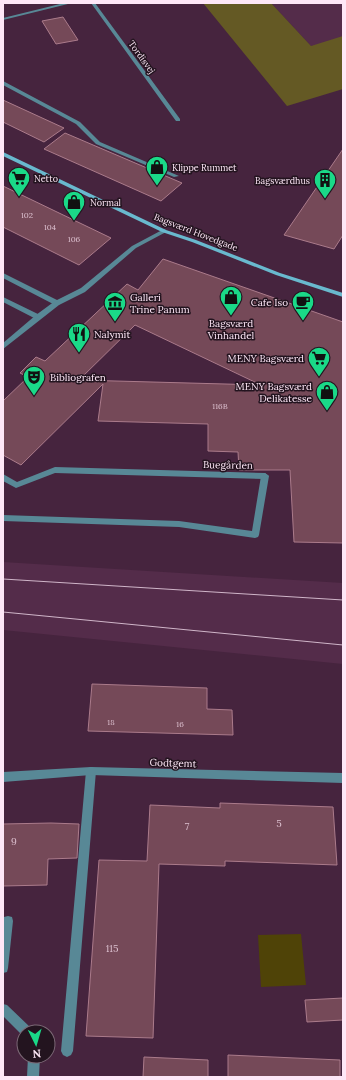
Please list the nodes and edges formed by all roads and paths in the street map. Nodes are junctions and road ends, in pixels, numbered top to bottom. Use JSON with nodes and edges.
{"nodes":[{"id":1,"x":70,"y":3,"type":"edge"},
{"id":2,"x":93,"y":3,"type":"edge"},
{"id":3,"x":3,"y":19,"type":"edge"},
{"id":4,"x":3,"y":83,"type":"edge"},
{"id":5,"x":178,"y":120,"type":"dead end"},
{"id":6,"x":3,"y":154,"type":"edge"},
{"id":7,"x":176,"y":176,"type":"dead end"},
{"id":8,"x":164,"y":231,"type":"junction"},
{"id":9,"x":3,"y":275,"type":"edge"},
{"id":10,"x":343,"y":295,"type":"edge"},
{"id":11,"x":3,"y":299,"type":"edge"},
{"id":12,"x":57,"y":303,"type":"junction"},
{"id":13,"x":38,"y":317,"type":"junction"},
{"id":14,"x":3,"y":347,"type":"edge"},
{"id":15,"x":3,"y":477,"type":"edge"},
{"id":16,"x":3,"y":518,"type":"edge"},
{"id":17,"x":91,"y":771,"type":"junction"},
{"id":18,"x":3,"y":777,"type":"edge"},
{"id":19,"x":343,"y":778,"type":"edge"},
{"id":20,"x":8,"y":921,"type":"dead end"},
{"id":21,"x":3,"y":968,"type":"edge"},
{"id":22,"x":3,"y":1009,"type":"edge"},
{"id":23,"x":19,"y":1024,"type":"edge"},
{"id":24,"x":68,"y":1051,"type":"dead end"},
{"id":25,"x":34,"y":1064,"type":"edge"},
{"id":26,"x":33,"y":1077,"type":"edge"}],
"edges":[{"from":1,"to":3,"type":"street"},
{"from":2,"to":5,"type":"street","name":"Tordisvej"},
{"from":4,"to":7,"type":"street"},
{"from":6,"to":8,"type":"street","name":"Bagsværd Hovedgade"},
{"from":8,"to":10,"type":"street","name":"Bagsværd Hovedgade"},
{"from":8,"to":12,"type":"street"},
{"from":9,"to":12,"type":"street"},
{"from":11,"to":13,"type":"street"},
{"from":12,"to":13,"type":"street"},
{"from":13,"to":14,"type":"street"},
{"from":15,"to":16,"type":"street","name":"Buegården"},
{"from":17,"to":18,"type":"street","name":"Godtgemt"},
{"from":17,"to":19,"type":"street","name":"Godtgemt"},
{"from":17,"to":24,"type":"street"},
{"from":20,"to":21,"type":"street"},
{"from":22,"to":23,"type":"street"},
{"from":25,"to":26,"type":"street"}]}
